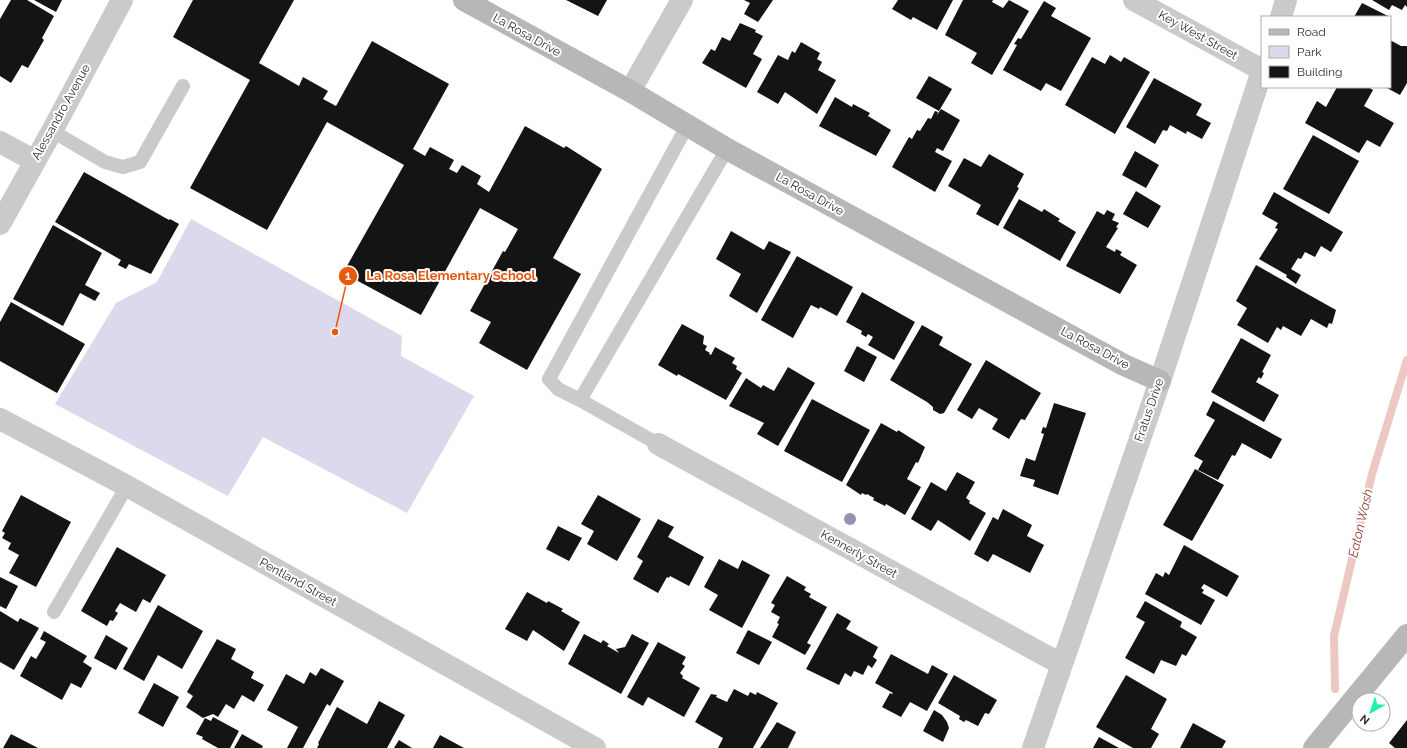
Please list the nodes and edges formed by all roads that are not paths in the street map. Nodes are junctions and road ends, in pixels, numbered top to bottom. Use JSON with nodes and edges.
{"nodes":[{"id":1,"x":122,"y":0,"type":"edge"},
{"id":2,"x":464,"y":0,"type":"edge"},
{"id":3,"x":682,"y":0,"type":"edge"},
{"id":4,"x":1134,"y":0,"type":"edge"},
{"id":5,"x":1286,"y":0,"type":"edge"},
{"id":6,"x":1281,"y":16,"type":"edge"},
{"id":7,"x":1261,"y":70,"type":"edge"},
{"id":8,"x":1261,"y":74,"type":"edge"},
{"id":9,"x":183,"y":86,"type":"dead end"},
{"id":10,"x":630,"y":91,"type":"junction"},
{"id":11,"x":687,"y":126,"type":"junction"},
{"id":12,"x":52,"y":131,"type":"junction"},
{"id":13,"x":0,"y":142,"type":"edge"},
{"id":14,"x":727,"y":149,"type":"junction"},
{"id":15,"x":35,"y":161,"type":"junction"},
{"id":16,"x":0,"y":224,"type":"edge"},
{"id":17,"x":1160,"y":381,"type":"junction"},
{"id":18,"x":580,"y":400,"type":"junction"},
{"id":19,"x":0,"y":419,"type":"edge"},
{"id":20,"x":658,"y":444,"type":"joint"},
{"id":21,"x":127,"y":486,"type":"junction"},
{"id":22,"x":54,"y":612,"type":"dead end"},
{"id":23,"x":1407,"y":636,"type":"edge"},
{"id":24,"x":1061,"y":664,"type":"junction"},
{"id":25,"x":595,"y":748,"type":"edge"},
{"id":26,"x":1033,"y":748,"type":"edge"},
{"id":27,"x":1314,"y":748,"type":"edge"}],
"edges":[{"from":1,"to":12,"type":"street","name":"Alessandro Avenue"},
{"from":2,"to":10,"type":"street","name":"La Rosa Drive"},
{"from":3,"to":10,"type":"street"},
{"from":4,"to":7,"type":"street","name":"Key West Street"},
{"from":5,"to":6,"type":"street"},
{"from":8,"to":17,"type":"street","name":"Fratus Drive"},
{"from":9,"to":12,"type":"lane"},
{"from":10,"to":11,"type":"street","name":"La Rosa Drive"},
{"from":11,"to":14,"type":"street","name":"La Rosa Drive"},
{"from":11,"to":18,"type":"lane"},
{"from":12,"to":15,"type":"street","name":"Alessandro Avenue"},
{"from":13,"to":15,"type":"street"},
{"from":14,"to":17,"type":"street","name":"La Rosa Drive"},
{"from":14,"to":18,"type":"lane"},
{"from":15,"to":16,"type":"street","name":"Alessandro Avenue"},
{"from":17,"to":24,"type":"street","name":"Fratus Drive"},
{"from":18,"to":20,"type":"lane"},
{"from":19,"to":21,"type":"street","name":"Pentland Street"},
{"from":20,"to":24,"type":"street","name":"Kennerly Street"},
{"from":21,"to":22,"type":"lane"},
{"from":21,"to":25,"type":"street","name":"Pentland Street"},
{"from":23,"to":27,"type":"street"},
{"from":24,"to":26,"type":"street","name":"Fratus Drive"}]}
